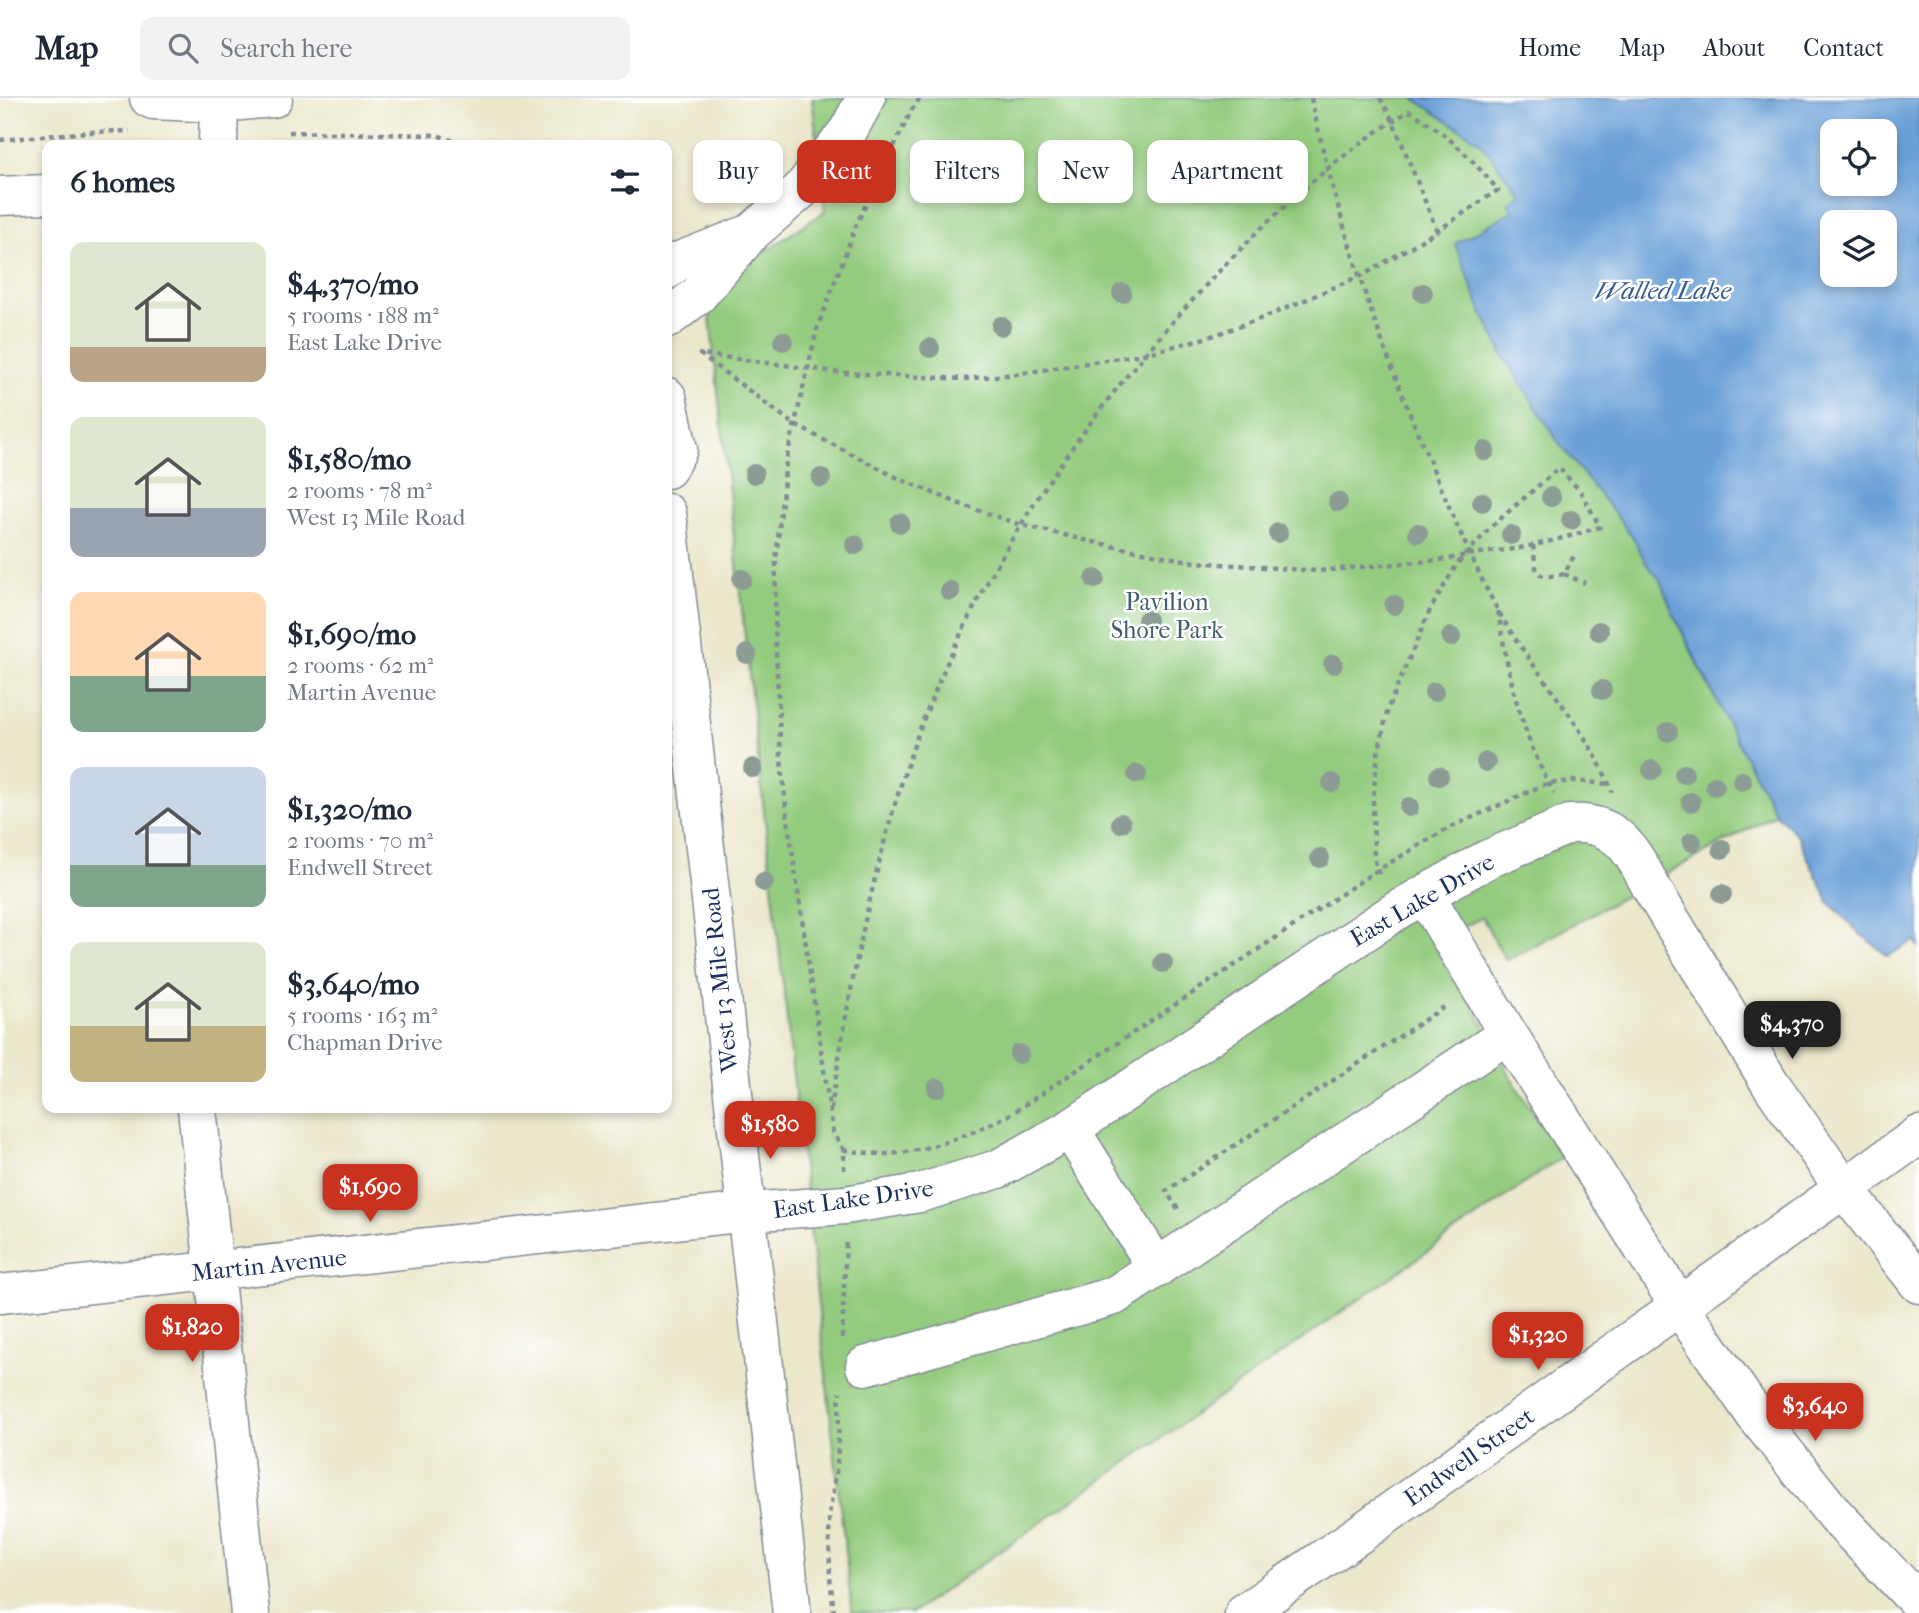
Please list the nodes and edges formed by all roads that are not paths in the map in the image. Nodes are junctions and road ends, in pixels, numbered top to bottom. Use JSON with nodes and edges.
{"nodes":[{"id":1,"x":149,"y":98,"type":"edge"},
{"id":2,"x":866,"y":98,"type":"edge"},
{"id":3,"x":219,"y":103,"type":"junction"},
{"id":4,"x":280,"y":115,"type":"edge"},
{"id":5,"x":218,"y":140,"type":"edge"},
{"id":6,"x":42,"y":194,"type":"edge"},
{"id":7,"x":0,"y":195,"type":"edge"},
{"id":8,"x":751,"y":233,"type":"junction"},
{"id":9,"x":672,"y":266,"type":"edge"},
{"id":10,"x":672,"y":315,"type":"edge"},
{"id":11,"x":672,"y":421,"type":"edge"},
{"id":12,"x":672,"y":460,"type":"edge"},
{"id":13,"x":672,"y":557,"type":"edge"},
{"id":14,"x":1412,"y":902,"type":"junction"},
{"id":15,"x":1508,"y":1034,"type":"junction"},
{"id":16,"x":197,"y":1113,"type":"edge"},
{"id":17,"x":1070,"y":1129,"type":"junction"},
{"id":18,"x":1919,"y":1135,"type":"edge"},
{"id":19,"x":1854,"y":1183,"type":"junction"},
{"id":20,"x":747,"y":1212,"type":"junction"},
{"id":21,"x":1157,"y":1268,"type":"junction"},
{"id":22,"x":213,"y":1271,"type":"junction"},
{"id":23,"x":1919,"y":1284,"type":"edge"},
{"id":24,"x":0,"y":1294,"type":"edge"},
{"id":25,"x":1680,"y":1307,"type":"junction"},
{"id":26,"x":849,"y":1367,"type":"road end"},
{"id":27,"x":1919,"y":1603,"type":"edge"},
{"id":28,"x":250,"y":1613,"type":"edge"},
{"id":29,"x":792,"y":1613,"type":"edge"},
{"id":30,"x":1244,"y":1613,"type":"edge"}],
"edges":[{"from":1,"to":3,"type":"street"},
{"from":2,"to":8,"type":"street"},
{"from":3,"to":4,"type":"street"},
{"from":3,"to":5,"type":"street"},
{"from":6,"to":7,"type":"street"},
{"from":8,"to":9,"type":"street"},
{"from":8,"to":10,"type":"street"},
{"from":11,"to":12,"type":"street"},
{"from":13,"to":20,"type":"street","name":"West 13 Mile Road"},
{"from":14,"to":15,"type":"street"},
{"from":14,"to":17,"type":"street","name":"East Lake Drive"},
{"from":14,"to":19,"type":"street","name":"East Lake Drive"},
{"from":15,"to":21,"type":"street"},
{"from":15,"to":25,"type":"street"},
{"from":16,"to":22,"type":"street"},
{"from":17,"to":20,"type":"street","name":"East Lake Drive"},
{"from":17,"to":21,"type":"street"},
{"from":18,"to":19,"type":"street","name":"Endwell Street"},
{"from":19,"to":23,"type":"street"},
{"from":19,"to":25,"type":"street","name":"Endwell Street"},
{"from":20,"to":22,"type":"street","name":"Martin Avenue"},
{"from":20,"to":29,"type":"street","name":"West 13 Mile Road"},
{"from":21,"to":26,"type":"street"},
{"from":22,"to":24,"type":"street","name":"Martin Avenue"},
{"from":22,"to":28,"type":"street"},
{"from":25,"to":27,"type":"street"},
{"from":25,"to":30,"type":"street","name":"Endwell Street"}]}
